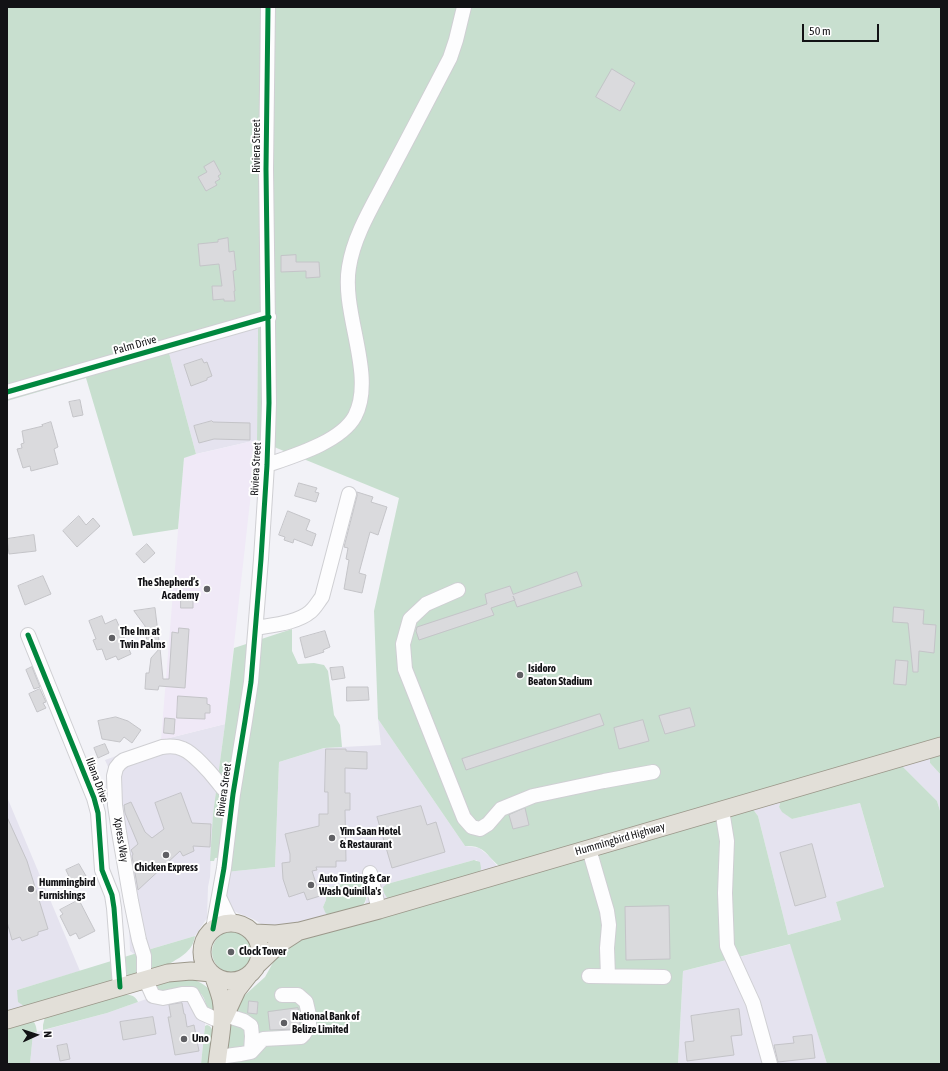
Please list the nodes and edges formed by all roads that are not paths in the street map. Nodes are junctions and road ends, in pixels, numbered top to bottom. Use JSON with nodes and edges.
{"nodes":[{"id":1,"x":268,"y":7,"type":"edge"},
{"id":2,"x":464,"y":7,"type":"edge"},
{"id":3,"x":269,"y":317,"type":"junction"},
{"id":4,"x":7,"y":392,"type":"edge"},
{"id":5,"x":267,"y":465,"type":"junction"},
{"id":6,"x":349,"y":494,"type":"dead end"},
{"id":7,"x":458,"y":590,"type":"dead end"},
{"id":8,"x":256,"y":628,"type":"junction"},
{"id":9,"x":28,"y":635,"type":"dead end"},
{"id":10,"x":941,"y":746,"type":"edge"},
{"id":11,"x":653,"y":772,"type":"dead end"},
{"id":12,"x":233,"y":794,"type":"junction"},
{"id":13,"x":722,"y":810,"type":"junction"},
{"id":14,"x":589,"y":849,"type":"junction"},
{"id":15,"x":370,"y":873,"type":"dead end"},
{"id":16,"x":219,"y":897,"type":"junction"},
{"id":17,"x":379,"y":910,"type":"junction"},
{"id":18,"x":233,"y":923,"type":"junction"},
{"id":19,"x":213,"y":929,"type":"junction"},
{"id":20,"x":300,"y":931,"type":"junction"},
{"id":21,"x":254,"y":933,"type":"junction"},
{"id":22,"x":202,"y":950,"type":"junction"},
{"id":23,"x":253,"y":970,"type":"junction"},
{"id":24,"x":168,"y":972,"type":"junction"},
{"id":25,"x":212,"y":974,"type":"junction"},
{"id":26,"x":589,"y":976,"type":"dead end"},
{"id":27,"x":608,"y":976,"type":"junction"},
{"id":28,"x":664,"y":977,"type":"dead end"},
{"id":29,"x":144,"y":980,"type":"junction"},
{"id":30,"x":120,"y":987,"type":"junction"},
{"id":31,"x":282,"y":995,"type":"dead end"},
{"id":32,"x":223,"y":1018,"type":"junction"},
{"id":33,"x":7,"y":1020,"type":"edge"},
{"id":34,"x":251,"y":1052,"type":"junction"},
{"id":35,"x":217,"y":1060,"type":"edge"},
{"id":36,"x":770,"y":1064,"type":"edge"}],
"edges":[{"from":1,"to":3,"type":"street","name":"Riviera Street"},
{"from":2,"to":5,"type":"street"},
{"from":3,"to":4,"type":"street","name":"Palm Drive"},
{"from":3,"to":5,"type":"street","name":"Riviera Street"},
{"from":5,"to":8,"type":"street","name":"Riviera Street"},
{"from":6,"to":8,"type":"street"},
{"from":7,"to":11,"type":"street"},
{"from":8,"to":12,"type":"street","name":"Riviera Street"},
{"from":9,"to":30,"type":"street","name":"Iliana Drive"},
{"from":10,"to":13,"type":"main road","name":"Hummingbird Highway"},
{"from":12,"to":16,"type":"street","name":"Riviera Street"},
{"from":12,"to":29,"type":"street","name":"Xpress Way"},
{"from":13,"to":14,"type":"main road","name":"Hummingbird Highway"},
{"from":13,"to":36,"type":"street"},
{"from":14,"to":17,"type":"main road","name":"Hummingbird Highway"},
{"from":14,"to":27,"type":"street"},
{"from":15,"to":17,"type":"street"},
{"from":16,"to":18,"type":"street"},
{"from":16,"to":19,"type":"street","name":"Riviera Street"},
{"from":17,"to":20,"type":"main road","name":"Hummingbird Highway"},
{"from":18,"to":19,"type":"main road"},
{"from":18,"to":21,"type":"main road"},
{"from":19,"to":22,"type":"main road"},
{"from":20,"to":21,"type":"main road","name":"Hummingbird Highway"},
{"from":20,"to":23,"type":"main road","name":"Hummingbird Highway"},
{"from":21,"to":23,"type":"main road"},
{"from":22,"to":24,"type":"main road"},
{"from":22,"to":25,"type":"main road"},
{"from":23,"to":25,"type":"main road"},
{"from":23,"to":32,"type":"main road"},
{"from":24,"to":25,"type":"main road"},
{"from":24,"to":29,"type":"main road"},
{"from":25,"to":32,"type":"main road"},
{"from":26,"to":27,"type":"street"},
{"from":27,"to":28,"type":"street"},
{"from":29,"to":30,"type":"main road"},
{"from":29,"to":32,"type":"street"},
{"from":30,"to":33,"type":"main road"},
{"from":31,"to":34,"type":"street"},
{"from":32,"to":34,"type":"street"},
{"from":32,"to":35,"type":"main road"},
{"from":34,"to":35,"type":"street"}]}
